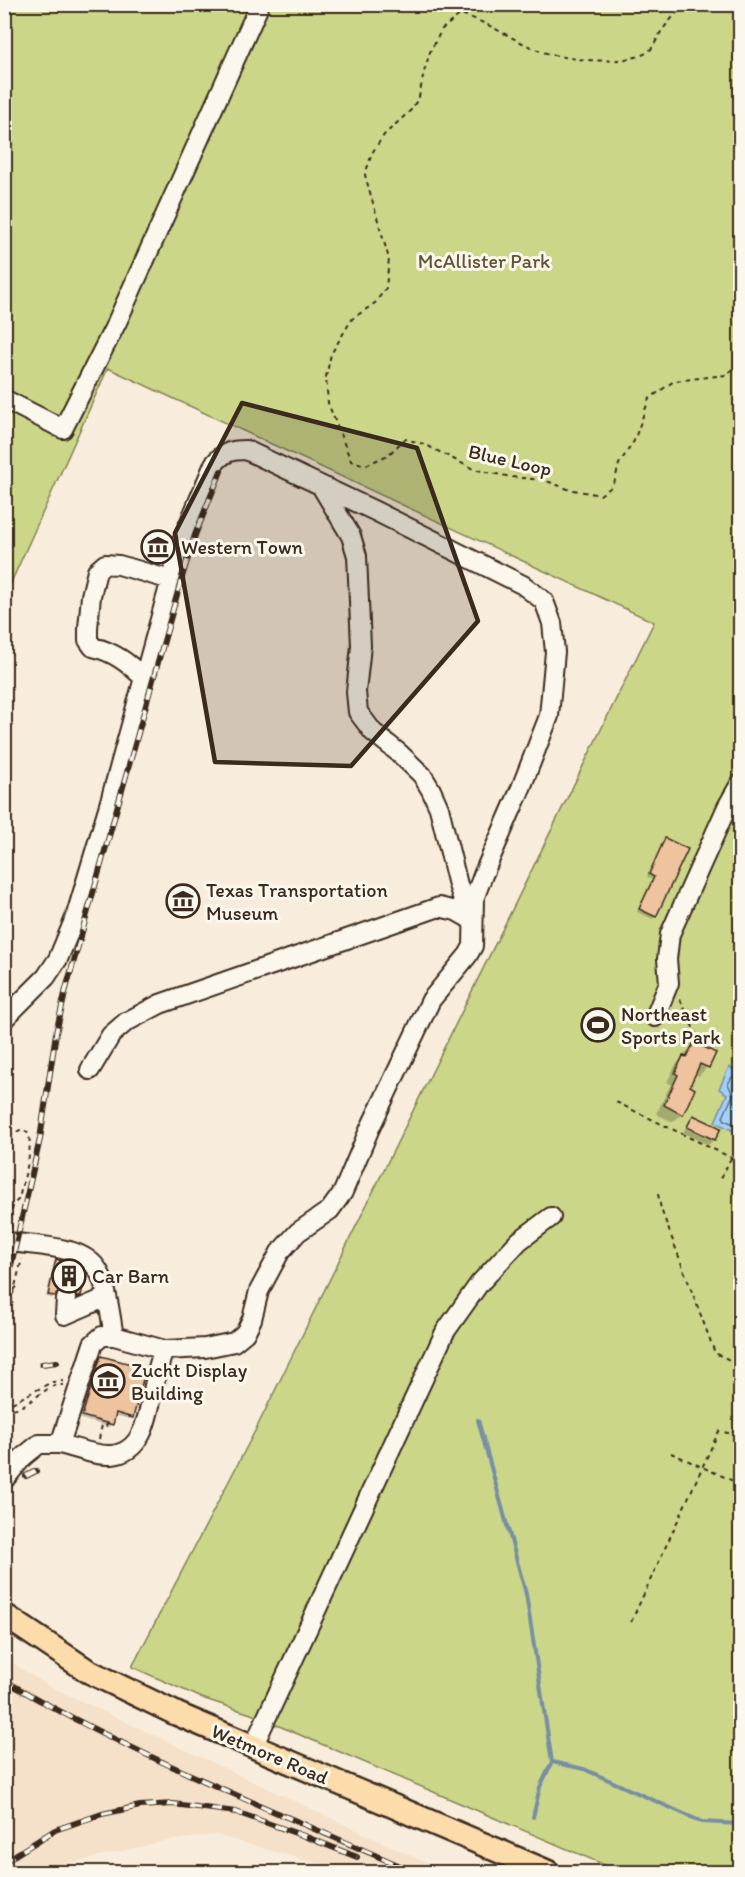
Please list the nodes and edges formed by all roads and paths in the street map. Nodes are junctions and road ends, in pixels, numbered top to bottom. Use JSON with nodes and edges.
{"nodes":[{"id":1,"x":260,"y":4,"type":"edge"},
{"id":2,"x":703,"y":4,"type":"edge"},
{"id":3,"x":741,"y":362,"type":"edge"},
{"id":4,"x":4,"y":399,"type":"edge"},
{"id":5,"x":321,"y":486,"type":"junction"},
{"id":6,"x":171,"y":580,"type":"junction"},
{"id":7,"x":143,"y":677,"type":"junction"},
{"id":8,"x":741,"y":784,"type":"edge"},
{"id":9,"x":472,"y":923,"type":"junction"},
{"id":10,"x":669,"y":983,"type":"junction"},
{"id":11,"x":655,"y":1017,"type":"dead end"},
{"id":12,"x":4,"y":1019,"type":"edge"},
{"id":13,"x":719,"y":1049,"type":"dead end"},
{"id":14,"x":90,"y":1070,"type":"dead end"},
{"id":15,"x":615,"y":1102,"type":"dead end"},
{"id":16,"x":4,"y":1144,"type":"edge"},
{"id":17,"x":731,"y":1158,"type":"junction"},
{"id":18,"x":741,"y":1162,"type":"edge"},
{"id":19,"x":722,"y":1178,"type":"dead end"},
{"id":20,"x":658,"y":1194,"type":"dead end"},
{"id":21,"x":4,"y":1216,"type":"edge"},
{"id":22,"x":550,"y":1217,"type":"dead end"},
{"id":23,"x":4,"y":1242,"type":"edge"},
{"id":24,"x":25,"y":1245,"type":"junction"},
{"id":25,"x":19,"y":1284,"type":"dead end"},
{"id":26,"x":14,"y":1290,"type":"junction"},
{"id":27,"x":107,"y":1297,"type":"junction"},
{"id":28,"x":15,"y":1299,"type":"dead end"},
{"id":29,"x":66,"y":1299,"type":"dead end"},
{"id":30,"x":10,"y":1306,"type":"junction"},
{"id":31,"x":4,"y":1329,"type":"edge"},
{"id":32,"x":114,"y":1336,"type":"junction"},
{"id":33,"x":165,"y":1350,"type":"junction"},
{"id":34,"x":741,"y":1365,"type":"edge"},
{"id":35,"x":72,"y":1383,"type":"dead end"},
{"id":36,"x":70,"y":1388,"type":"dead end"},
{"id":37,"x":6,"y":1408,"type":"edge"},
{"id":38,"x":10,"y":1413,"type":"dead end"},
{"id":39,"x":741,"y":1417,"type":"edge"},
{"id":40,"x":107,"y":1423,"type":"dead end"},
{"id":41,"x":60,"y":1444,"type":"junction"},
{"id":42,"x":95,"y":1453,"type":"junction"},
{"id":43,"x":671,"y":1453,"type":"dead end"},
{"id":44,"x":702,"y":1467,"type":"junction"},
{"id":45,"x":4,"y":1480,"type":"edge"},
{"id":46,"x":741,"y":1484,"type":"edge"},
{"id":47,"x":4,"y":1615,"type":"edge"},
{"id":48,"x":631,"y":1622,"type":"dead end"},
{"id":49,"x":253,"y":1747,"type":"junction"},
{"id":50,"x":548,"y":1872,"type":"edge"}],
"edges":[{"from":1,"to":4,"type":"lane"},
{"from":2,"to":3,"type":"path","name":"Blue Loop"},
{"from":5,"to":6,"type":"lane"},
{"from":5,"to":9,"type":"lane"},
{"from":5,"to":9,"type":"lane"},
{"from":6,"to":7,"type":"lane"},
{"from":6,"to":7,"type":"lane"},
{"from":7,"to":12,"type":"lane"},
{"from":8,"to":10,"type":"lane"},
{"from":9,"to":14,"type":"lane"},
{"from":9,"to":33,"type":"lane"},
{"from":10,"to":11,"type":"lane"},
{"from":10,"to":13,"type":"path"},
{"from":15,"to":17,"type":"path"},
{"from":16,"to":21,"type":"path"},
{"from":17,"to":18,"type":"path"},
{"from":17,"to":19,"type":"path"},
{"from":20,"to":34,"type":"path"},
{"from":22,"to":49,"type":"lane"},
{"from":23,"to":24,"type":"lane"},
{"from":24,"to":26,"type":"path"},
{"from":24,"to":27,"type":"lane"},
{"from":25,"to":26,"type":"path"},
{"from":26,"to":30,"type":"path"},
{"from":27,"to":29,"type":"lane"},
{"from":27,"to":32,"type":"lane"},
{"from":28,"to":30,"type":"path"},
{"from":30,"to":31,"type":"path"},
{"from":32,"to":33,"type":"lane"},
{"from":32,"to":41,"type":"lane"},
{"from":33,"to":42,"type":"lane"},
{"from":35,"to":37,"type":"path"},
{"from":36,"to":37,"type":"path"},
{"from":37,"to":38,"type":"path"},
{"from":39,"to":44,"type":"path"},
{"from":40,"to":42,"type":"path"},
{"from":41,"to":42,"type":"lane"},
{"from":41,"to":45,"type":"lane"},
{"from":43,"to":44,"type":"path"},
{"from":44,"to":46,"type":"path"},
{"from":44,"to":48,"type":"path"},
{"from":47,"to":49,"type":"main road","name":"Wetmore Road"},
{"from":49,"to":50,"type":"main road","name":"Wetmore Road"}]}
